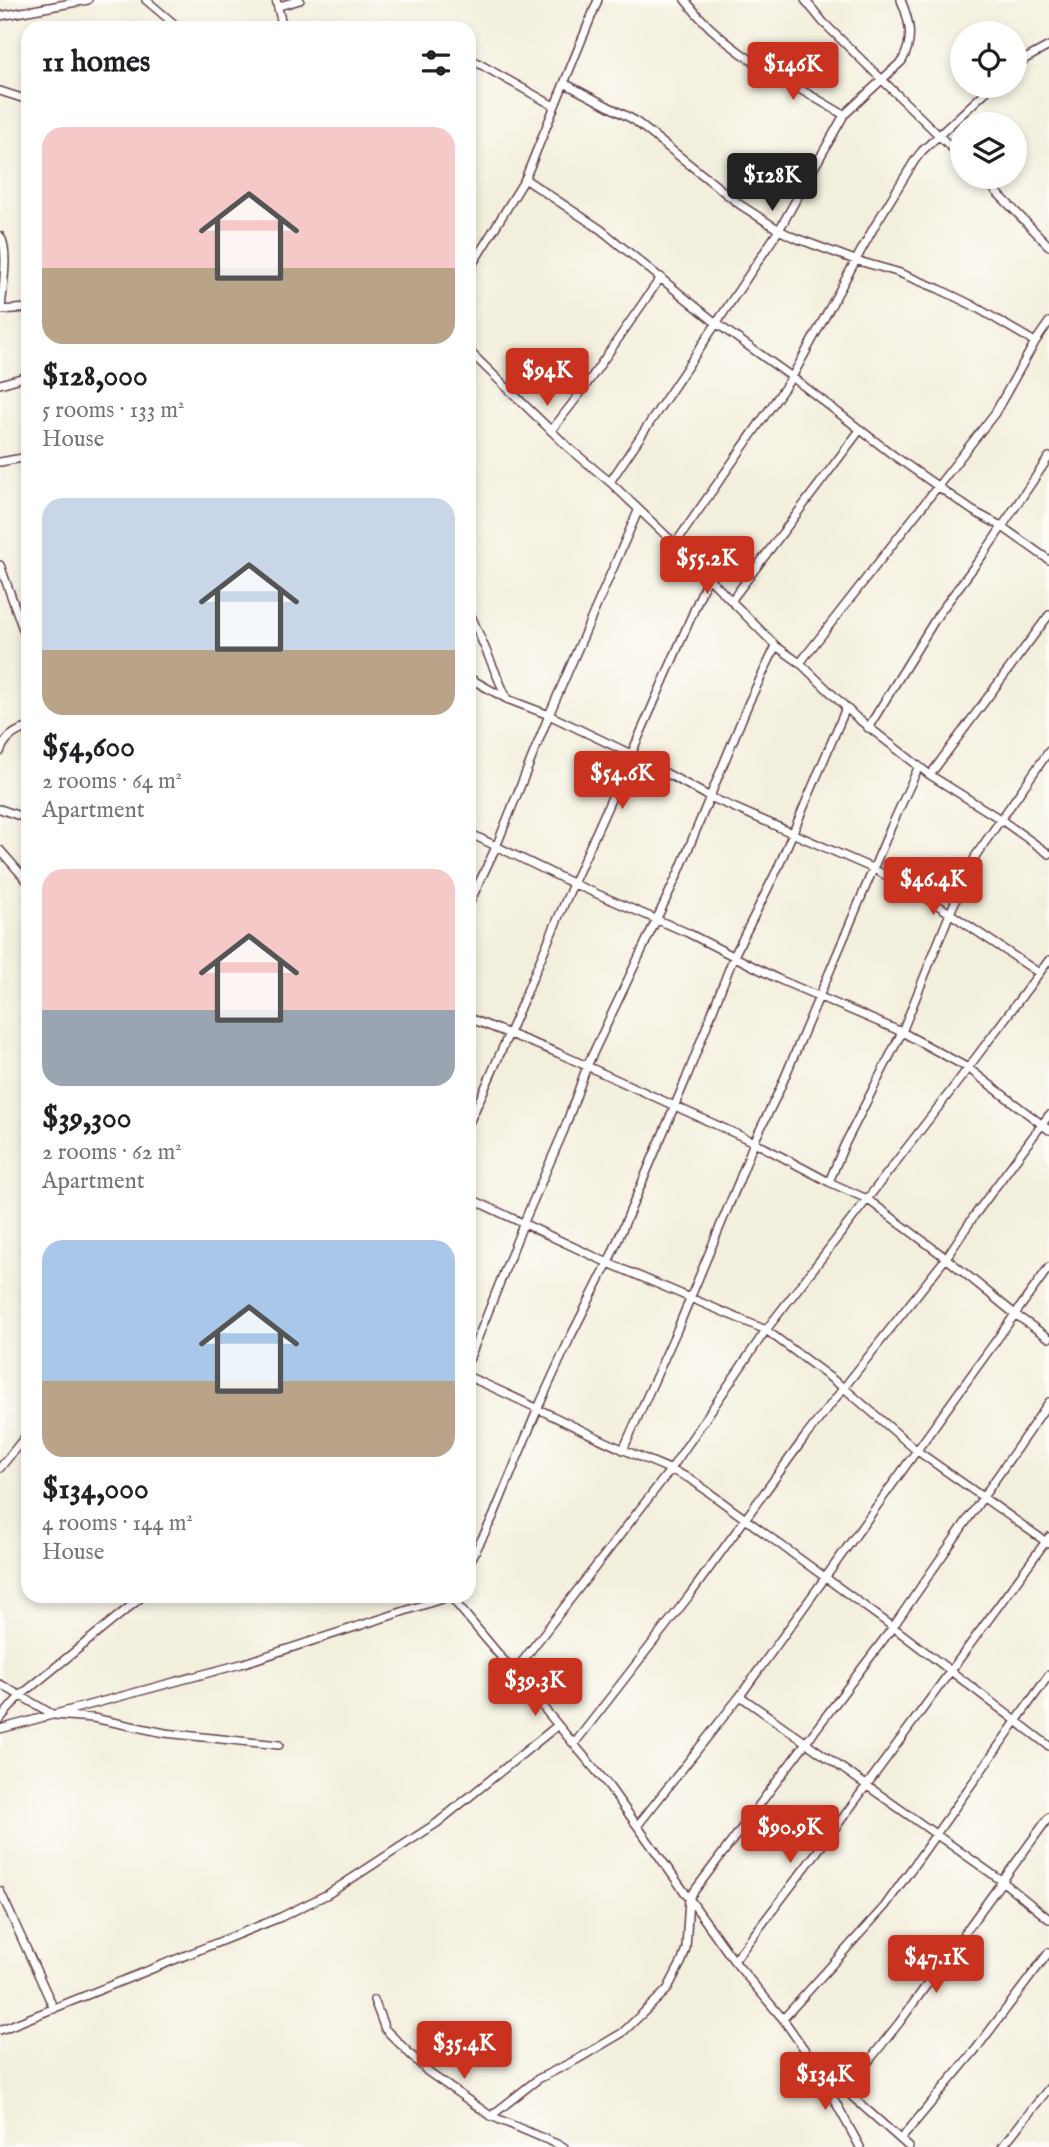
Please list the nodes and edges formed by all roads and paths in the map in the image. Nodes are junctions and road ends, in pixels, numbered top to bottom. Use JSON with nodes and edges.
{"nodes":[{"id":1,"x":88,"y":0,"type":"edge"},
{"id":2,"x":146,"y":0,"type":"edge"},
{"id":3,"x":300,"y":0,"type":"edge"},
{"id":4,"x":598,"y":0,"type":"edge"},
{"id":5,"x":685,"y":0,"type":"edge"},
{"id":6,"x":805,"y":0,"type":"edge"},
{"id":7,"x":901,"y":0,"type":"edge"},
{"id":8,"x":278,"y":3,"type":"edge"},
{"id":9,"x":0,"y":16,"type":"edge"},
{"id":10,"x":171,"y":21,"type":"edge"},
{"id":11,"x":282,"y":21,"type":"edge"},
{"id":12,"x":1049,"y":47,"type":"edge"},
{"id":13,"x":1027,"y":58,"type":"edge"},
{"id":14,"x":476,"y":62,"type":"edge"},
{"id":15,"x":883,"y":79,"type":"junction"},
{"id":16,"x":564,"y":83,"type":"junction"},
{"id":17,"x":0,"y":91,"type":"edge"},
{"id":18,"x":21,"y":98,"type":"edge"},
{"id":19,"x":979,"y":98,"type":"edge"},
{"id":20,"x":554,"y":106,"type":"junction"},
{"id":21,"x":844,"y":115,"type":"junction"},
{"id":22,"x":939,"y":135,"type":"junction"},
{"id":23,"x":950,"y":146,"type":"edge"},
{"id":24,"x":526,"y":178,"type":"junction"},
{"id":25,"x":994,"y":189,"type":"edge"},
{"id":26,"x":779,"y":230,"type":"junction"},
{"id":27,"x":0,"y":236,"type":"edge"},
{"id":28,"x":1049,"y":246,"type":"edge"},
{"id":29,"x":476,"y":259,"type":"edge"},
{"id":30,"x":855,"y":260,"type":"junction"},
{"id":31,"x":661,"y":277,"type":"junction"},
{"id":32,"x":21,"y":308,"type":"edge"},
{"id":33,"x":0,"y":310,"type":"edge"},
{"id":34,"x":1049,"y":322,"type":"edge"},
{"id":35,"x":716,"y":323,"type":"junction"},
{"id":36,"x":1035,"y":342,"type":"junction"},
{"id":37,"x":476,"y":358,"type":"edge"},
{"id":38,"x":792,"y":377,"type":"junction"},
{"id":39,"x":21,"y":378,"type":"edge"},
{"id":40,"x":0,"y":384,"type":"edge"},
{"id":41,"x":860,"y":430,"type":"junction"},
{"id":42,"x":551,"y":431,"type":"junction"},
{"id":43,"x":1049,"y":457,"type":"edge"},
{"id":44,"x":21,"y":458,"type":"edge"},
{"id":45,"x":0,"y":462,"type":"edge"},
{"id":46,"x":610,"y":482,"type":"junction"},
{"id":47,"x":937,"y":487,"type":"junction"},
{"id":48,"x":638,"y":511,"type":"junction"},
{"id":49,"x":1001,"y":526,"type":"junction"},
{"id":50,"x":675,"y":544,"type":"junction"},
{"id":51,"x":1049,"y":560,"type":"edge"},
{"id":52,"x":0,"y":565,"type":"edge"},
{"id":53,"x":708,"y":577,"type":"junction"},
{"id":54,"x":731,"y":601,"type":"junction"},
{"id":55,"x":1049,"y":615,"type":"edge"},
{"id":56,"x":21,"y":624,"type":"edge"},
{"id":57,"x":476,"y":627,"type":"edge"},
{"id":58,"x":776,"y":646,"type":"junction"},
{"id":59,"x":800,"y":663,"type":"junction"},
{"id":60,"x":476,"y":682,"type":"edge"},
{"id":61,"x":507,"y":699,"type":"junction"},
{"id":62,"x":846,"y":708,"type":"junction"},
{"id":63,"x":549,"y":715,"type":"junction"},
{"id":64,"x":869,"y":727,"type":"junction"},
{"id":65,"x":21,"y":730,"type":"edge"},
{"id":66,"x":1049,"y":751,"type":"edge"},
{"id":67,"x":0,"y":752,"type":"edge"},
{"id":68,"x":631,"y":754,"type":"junction"},
{"id":69,"x":919,"y":766,"type":"junction"},
{"id":70,"x":930,"y":775,"type":"junction"},
{"id":71,"x":710,"y":797,"type":"junction"},
{"id":72,"x":0,"y":809,"type":"edge"},
{"id":73,"x":21,"y":816,"type":"edge"},
{"id":74,"x":1000,"y":819,"type":"junction"},
{"id":75,"x":792,"y":832,"type":"junction"},
{"id":76,"x":476,"y":837,"type":"edge"},
{"id":77,"x":496,"y":847,"type":"junction"},
{"id":78,"x":0,"y":850,"type":"edge"},
{"id":79,"x":1049,"y":853,"type":"edge"},
{"id":80,"x":873,"y":869,"type":"junction"},
{"id":81,"x":21,"y":874,"type":"edge"},
{"id":82,"x":574,"y":884,"type":"junction"},
{"id":83,"x":476,"y":889,"type":"edge"},
{"id":84,"x":950,"y":913,"type":"junction"},
{"id":85,"x":656,"y":919,"type":"junction"},
{"id":86,"x":734,"y":956,"type":"junction"},
{"id":87,"x":1049,"y":960,"type":"edge"},
{"id":88,"x":1039,"y":973,"type":"junction"},
{"id":89,"x":819,"y":997,"type":"junction"},
{"id":90,"x":476,"y":1021,"type":"edge"},
{"id":91,"x":901,"y":1032,"type":"junction"},
{"id":92,"x":510,"y":1034,"type":"junction"},
{"id":93,"x":587,"y":1066,"type":"junction"},
{"id":94,"x":968,"y":1068,"type":"junction"},
{"id":95,"x":673,"y":1106,"type":"junction"},
{"id":96,"x":476,"y":1108,"type":"edge"},
{"id":97,"x":1049,"y":1115,"type":"edge"},
{"id":98,"x":1041,"y":1124,"type":"junction"},
{"id":99,"x":1049,"y":1130,"type":"edge"},
{"id":100,"x":754,"y":1142,"type":"junction"},
{"id":101,"x":829,"y":1182,"type":"junction"},
{"id":102,"x":867,"y":1199,"type":"junction"},
{"id":103,"x":476,"y":1201,"type":"edge"},
{"id":104,"x":524,"y":1222,"type":"junction"},
{"id":105,"x":946,"y":1258,"type":"junction"},
{"id":106,"x":608,"y":1263,"type":"junction"},
{"id":107,"x":1049,"y":1267,"type":"edge"},
{"id":108,"x":689,"y":1298,"type":"junction"},
{"id":109,"x":1016,"y":1315,"type":"junction"},
{"id":110,"x":766,"y":1330,"type":"junction"},
{"id":111,"x":1049,"y":1338,"type":"edge"},
{"id":112,"x":476,"y":1342,"type":"edge"},
{"id":113,"x":476,"y":1380,"type":"edge"},
{"id":114,"x":844,"y":1388,"type":"junction"},
{"id":115,"x":1049,"y":1402,"type":"edge"},
{"id":116,"x":538,"y":1408,"type":"junction"},
{"id":117,"x":21,"y":1442,"type":"edge"},
{"id":118,"x":624,"y":1450,"type":"junction"},
{"id":119,"x":916,"y":1450,"type":"junction"},
{"id":120,"x":0,"y":1468,"type":"edge"},
{"id":121,"x":671,"y":1469,"type":"junction"},
{"id":122,"x":982,"y":1497,"type":"junction"},
{"id":123,"x":746,"y":1520,"type":"junction"},
{"id":124,"x":1048,"y":1541,"type":"edge"},
{"id":125,"x":476,"y":1550,"type":"edge"},
{"id":126,"x":824,"y":1577,"type":"junction"},
{"id":127,"x":134,"y":1603,"type":"edge"},
{"id":128,"x":428,"y":1603,"type":"edge"},
{"id":129,"x":456,"y":1603,"type":"edge"},
{"id":130,"x":893,"y":1627,"type":"junction"},
{"id":131,"x":949,"y":1671,"type":"junction"},
{"id":132,"x":514,"y":1672,"type":"junction"},
{"id":133,"x":1049,"y":1675,"type":"edge"},
{"id":134,"x":0,"y":1685,"type":"edge"},
{"id":135,"x":20,"y":1696,"type":"junction"},
{"id":136,"x":740,"y":1696,"type":"junction"},
{"id":137,"x":54,"y":1715,"type":"junction"},
{"id":138,"x":0,"y":1719,"type":"edge"},
{"id":139,"x":1017,"y":1721,"type":"junction"},
{"id":140,"x":558,"y":1725,"type":"junction"},
{"id":141,"x":0,"y":1729,"type":"edge"},
{"id":142,"x":807,"y":1741,"type":"junction"},
{"id":143,"x":573,"y":1744,"type":"junction"},
{"id":144,"x":279,"y":1745,"type":"dead end"},
{"id":145,"x":1049,"y":1746,"type":"edge"},
{"id":146,"x":867,"y":1785,"type":"junction"},
{"id":147,"x":1049,"y":1817,"type":"edge"},
{"id":148,"x":638,"y":1825,"type":"junction"},
{"id":149,"x":935,"y":1835,"type":"junction"},
{"id":150,"x":1002,"y":1881,"type":"junction"},
{"id":151,"x":0,"y":1891,"type":"edge"},
{"id":152,"x":689,"y":1898,"type":"junction"},
{"id":153,"x":1049,"y":1919,"type":"edge"},
{"id":154,"x":1049,"y":1952,"type":"edge"},
{"id":155,"x":734,"y":1961,"type":"junction"},
{"id":156,"x":374,"y":2000,"type":"dead end"},
{"id":157,"x":54,"y":2009,"type":"junction"},
{"id":158,"x":783,"y":2019,"type":"junction"},
{"id":159,"x":0,"y":2030,"type":"edge"},
{"id":160,"x":814,"y":2063,"type":"junction"},
{"id":161,"x":1049,"y":2088,"type":"edge"},
{"id":162,"x":845,"y":2091,"type":"junction"},
{"id":163,"x":491,"y":2116,"type":"junction"},
{"id":164,"x":901,"y":2140,"type":"junction"},
{"id":165,"x":565,"y":2147,"type":"edge"},
{"id":166,"x":860,"y":2147,"type":"edge"},
{"id":167,"x":909,"y":2147,"type":"edge"},
{"id":168,"x":1002,"y":2147,"type":"edge"}],
"edges":[{"from":1,"to":9,"type":"street"},
{"from":2,"to":10,"type":"street"},
{"from":3,"to":8,"type":"street"},
{"from":4,"to":16,"type":"street"},
{"from":5,"to":21,"type":"street"},
{"from":6,"to":15,"type":"street"},
{"from":7,"to":15,"type":"street"},
{"from":8,"to":11,"type":"street"},
{"from":12,"to":13,"type":"street"},
{"from":14,"to":20,"type":"street"},
{"from":15,"to":21,"type":"street"},
{"from":15,"to":22,"type":"street"},
{"from":16,"to":20,"type":"street"},
{"from":16,"to":26,"type":"street"},
{"from":17,"to":18,"type":"street"},
{"from":19,"to":22,"type":"street"},
{"from":20,"to":24,"type":"street"},
{"from":21,"to":26,"type":"street"},
{"from":22,"to":23,"type":"street"},
{"from":22,"to":30,"type":"street"},
{"from":24,"to":29,"type":"street"},
{"from":24,"to":31,"type":"street"},
{"from":25,"to":28,"type":"street"},
{"from":26,"to":30,"type":"street"},
{"from":26,"to":35,"type":"street"},
{"from":27,"to":33,"type":"street"},
{"from":30,"to":36,"type":"street"},
{"from":30,"to":38,"type":"street"},
{"from":31,"to":35,"type":"street"},
{"from":31,"to":42,"type":"street"},
{"from":32,"to":33,"type":"street"},
{"from":34,"to":36,"type":"street"},
{"from":35,"to":38,"type":"street"},
{"from":35,"to":46,"type":"street"},
{"from":36,"to":47,"type":"street"},
{"from":37,"to":42,"type":"street"},
{"from":38,"to":41,"type":"street"},
{"from":38,"to":50,"type":"street"},
{"from":39,"to":40,"type":"street"},
{"from":41,"to":47,"type":"street"},
{"from":41,"to":54,"type":"street"},
{"from":42,"to":46,"type":"street"},
{"from":43,"to":49,"type":"street"},
{"from":44,"to":45,"type":"street"},
{"from":46,"to":48,"type":"street"},
{"from":47,"to":49,"type":"street"},
{"from":47,"to":59,"type":"street"},
{"from":48,"to":50,"type":"street"},
{"from":48,"to":63,"type":"street"},
{"from":49,"to":51,"type":"street"},
{"from":49,"to":64,"type":"street"},
{"from":50,"to":53,"type":"street"},
{"from":52,"to":56,"type":"street"},
{"from":53,"to":54,"type":"street"},
{"from":53,"to":68,"type":"street"},
{"from":54,"to":58,"type":"street"},
{"from":55,"to":70,"type":"street"},
{"from":57,"to":61,"type":"street"},
{"from":58,"to":59,"type":"street"},
{"from":58,"to":71,"type":"street"},
{"from":59,"to":62,"type":"street"},
{"from":60,"to":61,"type":"street"},
{"from":61,"to":63,"type":"street"},
{"from":62,"to":64,"type":"street"},
{"from":62,"to":75,"type":"street"},
{"from":63,"to":68,"type":"street"},
{"from":63,"to":77,"type":"street"},
{"from":64,"to":69,"type":"street"},
{"from":65,"to":67,"type":"street"},
{"from":66,"to":74,"type":"street"},
{"from":68,"to":71,"type":"street"},
{"from":68,"to":82,"type":"street"},
{"from":69,"to":70,"type":"street"},
{"from":69,"to":80,"type":"street"},
{"from":70,"to":74,"type":"street"},
{"from":71,"to":75,"type":"street"},
{"from":71,"to":85,"type":"street"},
{"from":72,"to":73,"type":"street"},
{"from":74,"to":79,"type":"street"},
{"from":74,"to":84,"type":"street"},
{"from":75,"to":80,"type":"street"},
{"from":75,"to":86,"type":"street"},
{"from":76,"to":77,"type":"street"},
{"from":77,"to":82,"type":"street"},
{"from":77,"to":83,"type":"street"},
{"from":78,"to":81,"type":"street"},
{"from":80,"to":84,"type":"street"},
{"from":80,"to":89,"type":"street"},
{"from":82,"to":85,"type":"street"},
{"from":82,"to":92,"type":"street"},
{"from":84,"to":88,"type":"street"},
{"from":84,"to":91,"type":"street"},
{"from":85,"to":86,"type":"street"},
{"from":85,"to":93,"type":"street"},
{"from":86,"to":89,"type":"street"},
{"from":86,"to":95,"type":"street"},
{"from":87,"to":88,"type":"street"},
{"from":88,"to":94,"type":"street"},
{"from":89,"to":91,"type":"street"},
{"from":89,"to":100,"type":"street"},
{"from":90,"to":92,"type":"street"},
{"from":91,"to":94,"type":"street"},
{"from":91,"to":101,"type":"street"},
{"from":92,"to":93,"type":"street"},
{"from":92,"to":96,"type":"street"},
{"from":93,"to":95,"type":"street"},
{"from":93,"to":104,"type":"street"},
{"from":94,"to":98,"type":"street"},
{"from":94,"to":102,"type":"street"},
{"from":95,"to":100,"type":"street"},
{"from":95,"to":106,"type":"street"},
{"from":97,"to":98,"type":"street"},
{"from":98,"to":99,"type":"street"},
{"from":98,"to":105,"type":"street"},
{"from":100,"to":101,"type":"street"},
{"from":100,"to":108,"type":"street"},
{"from":101,"to":102,"type":"street"},
{"from":102,"to":105,"type":"street"},
{"from":102,"to":110,"type":"street"},
{"from":103,"to":104,"type":"street"},
{"from":104,"to":106,"type":"street"},
{"from":104,"to":112,"type":"street"},
{"from":105,"to":109,"type":"street"},
{"from":105,"to":114,"type":"street"},
{"from":106,"to":108,"type":"street"},
{"from":106,"to":116,"type":"street"},
{"from":107,"to":109,"type":"street"},
{"from":108,"to":110,"type":"street"},
{"from":108,"to":118,"type":"street"},
{"from":109,"to":111,"type":"street"},
{"from":109,"to":119,"type":"street"},
{"from":110,"to":114,"type":"street"},
{"from":110,"to":121,"type":"street"},
{"from":113,"to":116,"type":"street"},
{"from":114,"to":119,"type":"street"},
{"from":114,"to":123,"type":"street"},
{"from":115,"to":122,"type":"street"},
{"from":116,"to":118,"type":"street"},
{"from":116,"to":125,"type":"street"},
{"from":117,"to":120,"type":"street"},
{"from":118,"to":121,"type":"street"},
{"from":119,"to":122,"type":"street"},
{"from":119,"to":126,"type":"street"},
{"from":121,"to":123,"type":"street"},
{"from":121,"to":132,"type":"street"},
{"from":122,"to":124,"type":"street"},
{"from":122,"to":130,"type":"street"},
{"from":123,"to":126,"type":"street"},
{"from":123,"to":143,"type":"street"},
{"from":124,"to":131,"type":"street"},
{"from":126,"to":130,"type":"street"},
{"from":126,"to":136,"type":"street"},
{"from":127,"to":135,"type":"street"},
{"from":128,"to":137,"type":"street"},
{"from":129,"to":132,"type":"street"},
{"from":130,"to":131,"type":"street"},
{"from":130,"to":142,"type":"street"},
{"from":131,"to":139,"type":"street"},
{"from":131,"to":146,"type":"street"},
{"from":132,"to":140,"type":"street"},
{"from":133,"to":139,"type":"street"},
{"from":134,"to":135,"type":"street"},
{"from":135,"to":137,"type":"street"},
{"from":135,"to":138,"type":"street"},
{"from":136,"to":142,"type":"street"},
{"from":136,"to":148,"type":"street"},
{"from":137,"to":141,"type":"street"},
{"from":137,"to":144,"type":"street"},
{"from":139,"to":145,"type":"street"},
{"from":139,"to":149,"type":"street"},
{"from":140,"to":143,"type":"street"},
{"from":140,"to":157,"type":"street"},
{"from":142,"to":146,"type":"street"},
{"from":142,"to":152,"type":"street"},
{"from":143,"to":148,"type":"street"},
{"from":146,"to":149,"type":"street"},
{"from":146,"to":155,"type":"street"},
{"from":147,"to":150,"type":"street"},
{"from":148,"to":152,"type":"street"},
{"from":149,"to":150,"type":"street"},
{"from":149,"to":158,"type":"street"},
{"from":150,"to":153,"type":"street"},
{"from":150,"to":162,"type":"street"},
{"from":151,"to":157,"type":"street"},
{"from":152,"to":155,"type":"street"},
{"from":152,"to":163,"type":"street"},
{"from":154,"to":164,"type":"street"},
{"from":155,"to":158,"type":"street"},
{"from":156,"to":163,"type":"street"},
{"from":157,"to":159,"type":"street"},
{"from":158,"to":160,"type":"street"},
{"from":160,"to":162,"type":"street"},
{"from":160,"to":166,"type":"street"},
{"from":161,"to":168,"type":"street"},
{"from":162,"to":164,"type":"street"},
{"from":163,"to":165,"type":"street"},
{"from":164,"to":167,"type":"street"}]}
